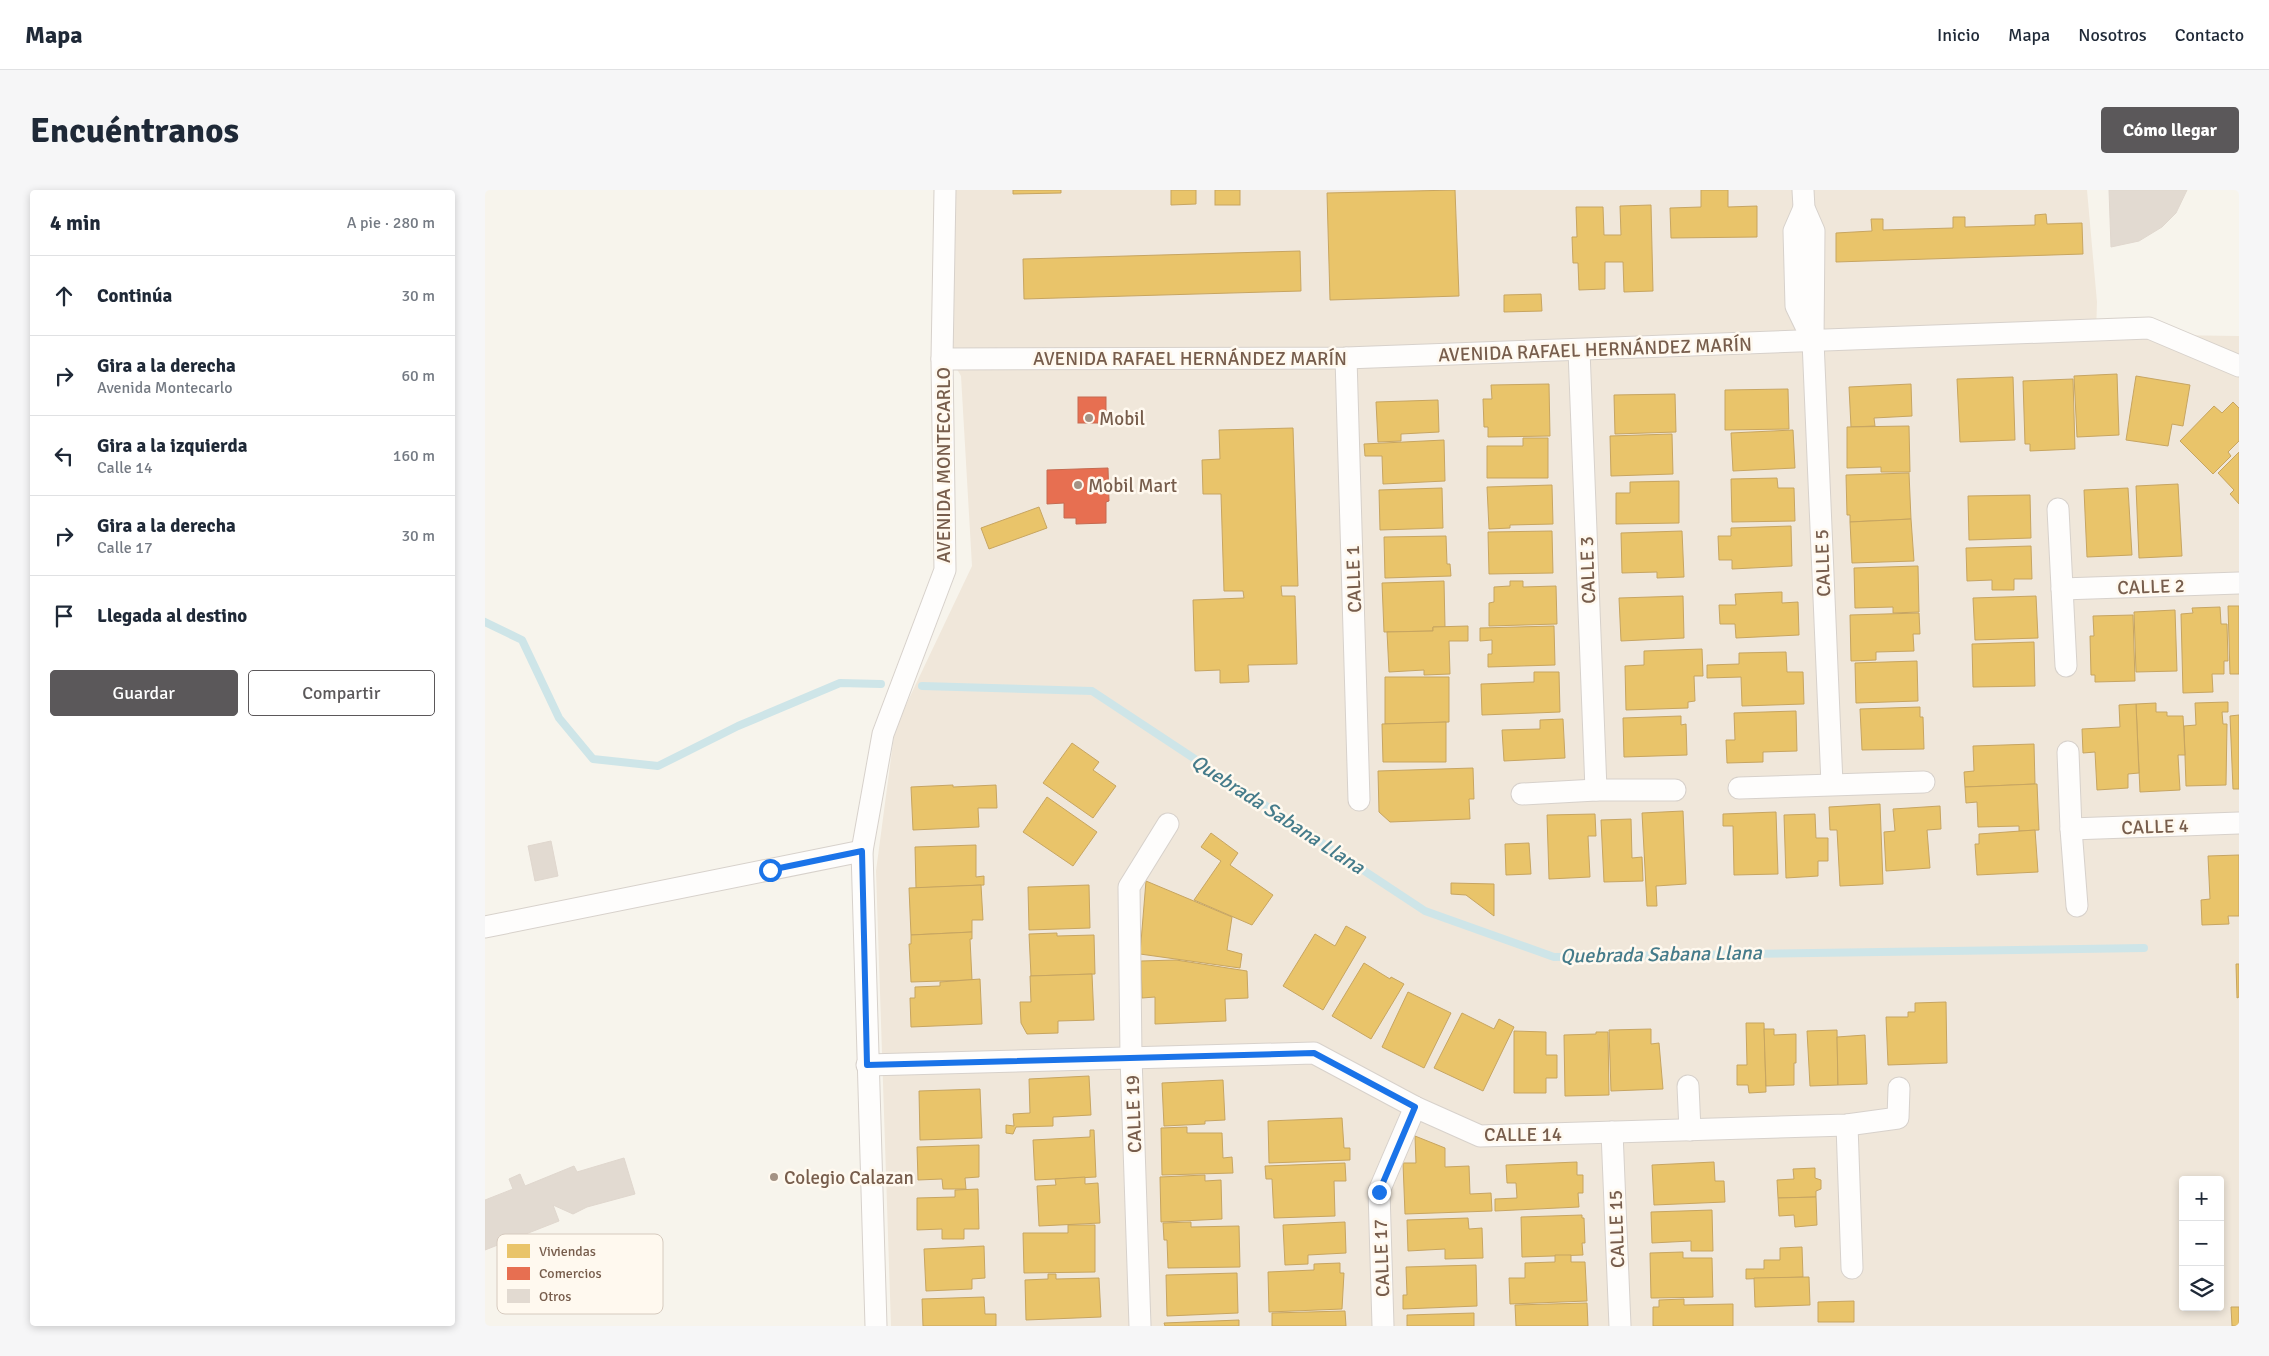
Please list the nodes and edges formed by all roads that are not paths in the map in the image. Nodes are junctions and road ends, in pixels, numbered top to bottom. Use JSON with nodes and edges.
{"nodes":[{"id":1,"x":945,"y":190,"type":"edge"},
{"id":2,"x":1803,"y":199,"type":"edge"},
{"id":3,"x":1813,"y":341,"type":"junction"},
{"id":4,"x":1579,"y":350,"type":"junction"},
{"id":5,"x":1346,"y":358,"type":"junction"},
{"id":6,"x":942,"y":359,"type":"junction"},
{"id":7,"x":2239,"y":366,"type":"edge"},
{"id":8,"x":2058,"y":509,"type":"dead end"},
{"id":9,"x":2239,"y":583,"type":"edge"},
{"id":10,"x":2062,"y":589,"type":"junction"},
{"id":11,"x":2066,"y":666,"type":"dead end"},
{"id":12,"x":2068,"y":752,"type":"dead end"},
{"id":13,"x":1924,"y":782,"type":"dead end"},
{"id":14,"x":1832,"y":784,"type":"junction"},
{"id":15,"x":1739,"y":788,"type":"dead end"},
{"id":16,"x":1595,"y":790,"type":"junction"},
{"id":17,"x":1675,"y":790,"type":"dead end"},
{"id":18,"x":1522,"y":794,"type":"dead end"},
{"id":19,"x":1359,"y":800,"type":"dead end"},
{"id":20,"x":2239,"y":823,"type":"edge"},
{"id":21,"x":1168,"y":824,"type":"dead end"},
{"id":22,"x":2071,"y":829,"type":"junction"},
{"id":23,"x":862,"y":851,"type":"junction"},
{"id":24,"x":2077,"y":906,"type":"dead end"},
{"id":25,"x":485,"y":928,"type":"edge"},
{"id":26,"x":1131,"y":1057,"type":"junction"},
{"id":27,"x":867,"y":1065,"type":"junction"},
{"id":28,"x":1687,"y":1086,"type":"dead end"},
{"id":29,"x":1899,"y":1088,"type":"dead end"},
{"id":30,"x":1415,"y":1107,"type":"junction"},
{"id":31,"x":1847,"y":1125,"type":"junction"},
{"id":32,"x":1690,"y":1130,"type":"junction"},
{"id":33,"x":1612,"y":1132,"type":"junction"},
{"id":34,"x":1852,"y":1268,"type":"dead end"},
{"id":35,"x":876,"y":1326,"type":"edge"},
{"id":36,"x":1140,"y":1326,"type":"edge"},
{"id":37,"x":1383,"y":1326,"type":"edge"},
{"id":38,"x":1620,"y":1326,"type":"edge"}],
"edges":[{"from":1,"to":6,"type":"street","name":"AVENIDA MONTECARLO"},
{"from":2,"to":3,"type":"street","name":"CALLE 5"},
{"from":3,"to":4,"type":"street","name":"AVENIDA RAFAEL HERNÁNDEZ MARÍN"},
{"from":3,"to":7,"type":"street","name":"AVENIDA RAFAEL HERNÁNDEZ MARÍN"},
{"from":3,"to":14,"type":"street","name":"CALLE 5"},
{"from":4,"to":5,"type":"street","name":"AVENIDA RAFAEL HERNÁNDEZ MARÍN"},
{"from":4,"to":16,"type":"street","name":"CALLE 3"},
{"from":5,"to":6,"type":"street","name":"AVENIDA RAFAEL HERNÁNDEZ MARÍN"},
{"from":5,"to":19,"type":"street","name":"CALLE 1"},
{"from":6,"to":23,"type":"street","name":"AVENIDA MONTECARLO"},
{"from":8,"to":10,"type":"street"},
{"from":9,"to":10,"type":"street","name":"CALLE 2"},
{"from":10,"to":11,"type":"street"},
{"from":12,"to":22,"type":"street"},
{"from":13,"to":14,"type":"street"},
{"from":14,"to":15,"type":"street"},
{"from":16,"to":17,"type":"street"},
{"from":16,"to":18,"type":"street"},
{"from":20,"to":22,"type":"street","name":"CALLE 4"},
{"from":21,"to":26,"type":"street","name":"CALLE 19"},
{"from":22,"to":24,"type":"street"},
{"from":23,"to":25,"type":"street"},
{"from":23,"to":27,"type":"street","name":"AVENIDA MONTECARLO"},
{"from":26,"to":27,"type":"street","name":"CALLE 14"},
{"from":26,"to":30,"type":"street","name":"CALLE 14"},
{"from":26,"to":36,"type":"street","name":"CALLE 19"},
{"from":27,"to":35,"type":"street","name":"AVENIDA MONTECARLO"},
{"from":28,"to":32,"type":"street"},
{"from":29,"to":31,"type":"street","name":"CALLE 14"},
{"from":30,"to":33,"type":"street","name":"CALLE 14"},
{"from":30,"to":37,"type":"street","name":"CALLE 17"},
{"from":31,"to":32,"type":"street","name":"CALLE 14"},
{"from":31,"to":34,"type":"street"},
{"from":32,"to":33,"type":"street","name":"CALLE 14"},
{"from":33,"to":38,"type":"street","name":"CALLE 15"}]}
